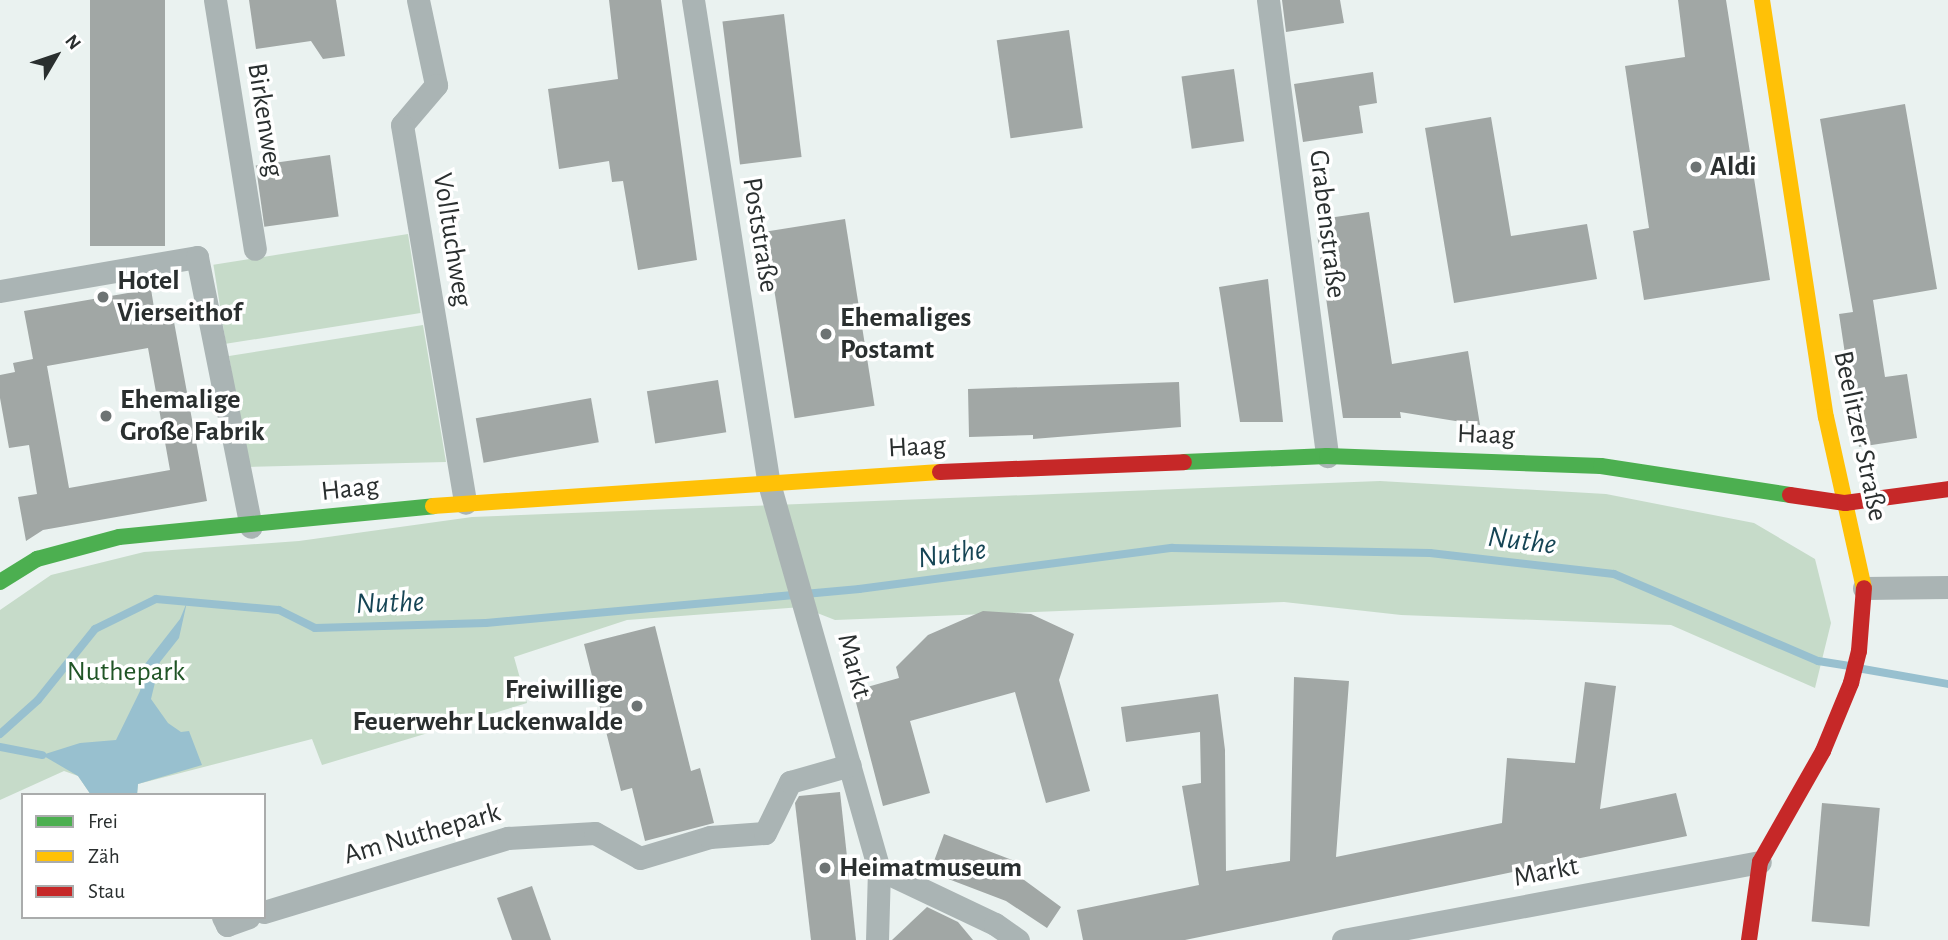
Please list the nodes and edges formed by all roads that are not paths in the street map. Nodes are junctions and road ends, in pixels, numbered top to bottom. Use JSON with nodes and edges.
{"nodes":[{"id":1,"x":215,"y":0,"type":"edge"},
{"id":2,"x":418,"y":0,"type":"edge"},
{"id":3,"x":693,"y":0,"type":"edge"},
{"id":4,"x":1268,"y":0,"type":"edge"},
{"id":5,"x":1762,"y":0,"type":"edge"},
{"id":6,"x":256,"y":249,"type":"dead end"},
{"id":7,"x":0,"y":291,"type":"edge"},
{"id":8,"x":1327,"y":456,"type":"junction"},
{"id":9,"x":768,"y":480,"type":"junction"},
{"id":10,"x":1948,"y":489,"type":"edge"},
{"id":11,"x":465,"y":503,"type":"junction"},
{"id":12,"x":1845,"y":503,"type":"junction"},
{"id":13,"x":251,"y":527,"type":"junction"},
{"id":14,"x":0,"y":583,"type":"edge"},
{"id":15,"x":1948,"y":587,"type":"edge"},
{"id":16,"x":1864,"y":589,"type":"junction"},
{"id":17,"x":850,"y":765,"type":"junction"},
{"id":18,"x":1760,"y":862,"type":"junction"},
{"id":19,"x":880,"y":869,"type":"junction"},
{"id":20,"x":266,"y":911,"type":"edge"},
{"id":21,"x":224,"y":919,"type":"edge"},
{"id":22,"x":244,"y":919,"type":"edge"},
{"id":23,"x":1396,"y":936,"type":"edge"},
{"id":24,"x":877,"y":940,"type":"edge"},
{"id":25,"x":1018,"y":940,"type":"edge"},
{"id":26,"x":1343,"y":940,"type":"edge"},
{"id":27,"x":1751,"y":940,"type":"edge"}],
"edges":[{"from":1,"to":6,"type":"street","name":"Birkenweg"},
{"from":2,"to":11,"type":"street","name":"Volltuchweg"},
{"from":3,"to":9,"type":"street","name":"Poststraße"},
{"from":4,"to":8,"type":"street","name":"Grabenstraße"},
{"from":5,"to":12,"type":"main road","name":"Beelitzer Straße"},
{"from":7,"to":13,"type":"street"},
{"from":8,"to":9,"type":"main road","name":"Haag"},
{"from":8,"to":12,"type":"main road","name":"Haag"},
{"from":9,"to":11,"type":"main road","name":"Haag"},
{"from":9,"to":17,"type":"street","name":"Markt"},
{"from":10,"to":12,"type":"main road","name":"Haag"},
{"from":11,"to":13,"type":"main road","name":"Haag"},
{"from":12,"to":16,"type":"main road","name":"Beelitzer Straße"},
{"from":13,"to":14,"type":"main road","name":"Haag"},
{"from":15,"to":16,"type":"street"},
{"from":16,"to":18,"type":"main road","name":"Beelitzer Straße"},
{"from":17,"to":19,"type":"street","name":"Markt"},
{"from":17,"to":20,"type":"street","name":"Am Nuthepark"},
{"from":18,"to":23,"type":"street","name":"Markt"},
{"from":18,"to":27,"type":"main road"},
{"from":19,"to":24,"type":"street","name":"Markt"},
{"from":19,"to":25,"type":"street"},
{"from":21,"to":22,"type":"street"},
{"from":23,"to":26,"type":"street","name":"Markt"}]}
